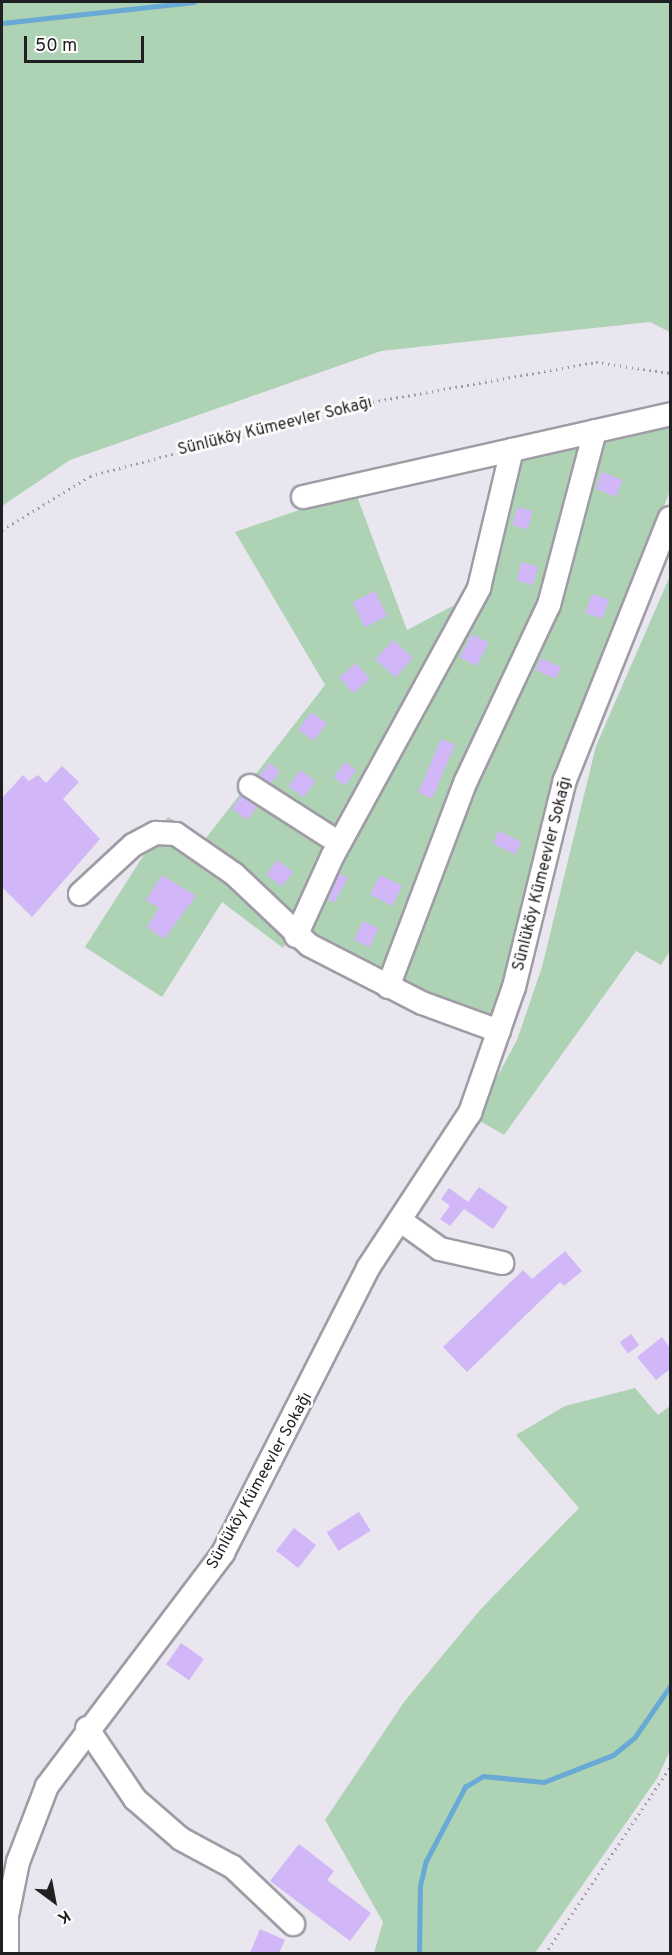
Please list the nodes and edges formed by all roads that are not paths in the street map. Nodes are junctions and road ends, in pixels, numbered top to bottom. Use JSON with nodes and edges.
{"nodes":[{"id":1,"x":670,"y":414,"type":"edge"},
{"id":2,"x":595,"y":431,"type":"junction"},
{"id":3,"x":512,"y":450,"type":"junction"},
{"id":4,"x":303,"y":497,"type":"dead end"},
{"id":5,"x":670,"y":518,"type":"edge"},
{"id":6,"x":250,"y":786,"type":"dead end"},
{"id":7,"x":339,"y":843,"type":"junction"},
{"id":8,"x":80,"y":894,"type":"dead end"},
{"id":9,"x":296,"y":936,"type":"junction"},
{"id":10,"x":388,"y":987,"type":"junction"},
{"id":11,"x":499,"y":1031,"type":"junction"},
{"id":12,"x":401,"y":1221,"type":"junction"},
{"id":13,"x":502,"y":1263,"type":"dead end"},
{"id":14,"x":87,"y":1728,"type":"junction"},
{"id":15,"x":293,"y":1924,"type":"dead end"},
{"id":16,"x":7,"y":1953,"type":"edge"}],
"edges":[{"from":1,"to":2,"type":"street"},
{"from":2,"to":3,"type":"street"},
{"from":2,"to":10,"type":"street"},
{"from":3,"to":4,"type":"street"},
{"from":3,"to":7,"type":"street"},
{"from":5,"to":11,"type":"street","name":"Sünlüköy Kümeevler Sokağı"},
{"from":6,"to":7,"type":"street"},
{"from":7,"to":9,"type":"street"},
{"from":8,"to":9,"type":"street"},
{"from":9,"to":10,"type":"street"},
{"from":10,"to":11,"type":"street"},
{"from":11,"to":12,"type":"street","name":"Sünlüköy Kümeevler Sokağı"},
{"from":12,"to":13,"type":"street"},
{"from":12,"to":14,"type":"street","name":"Sünlüköy Kümeevler Sokağı"},
{"from":14,"to":15,"type":"street"},
{"from":14,"to":16,"type":"street","name":"Sünlüköy Kümeevler Sokağı"}]}
